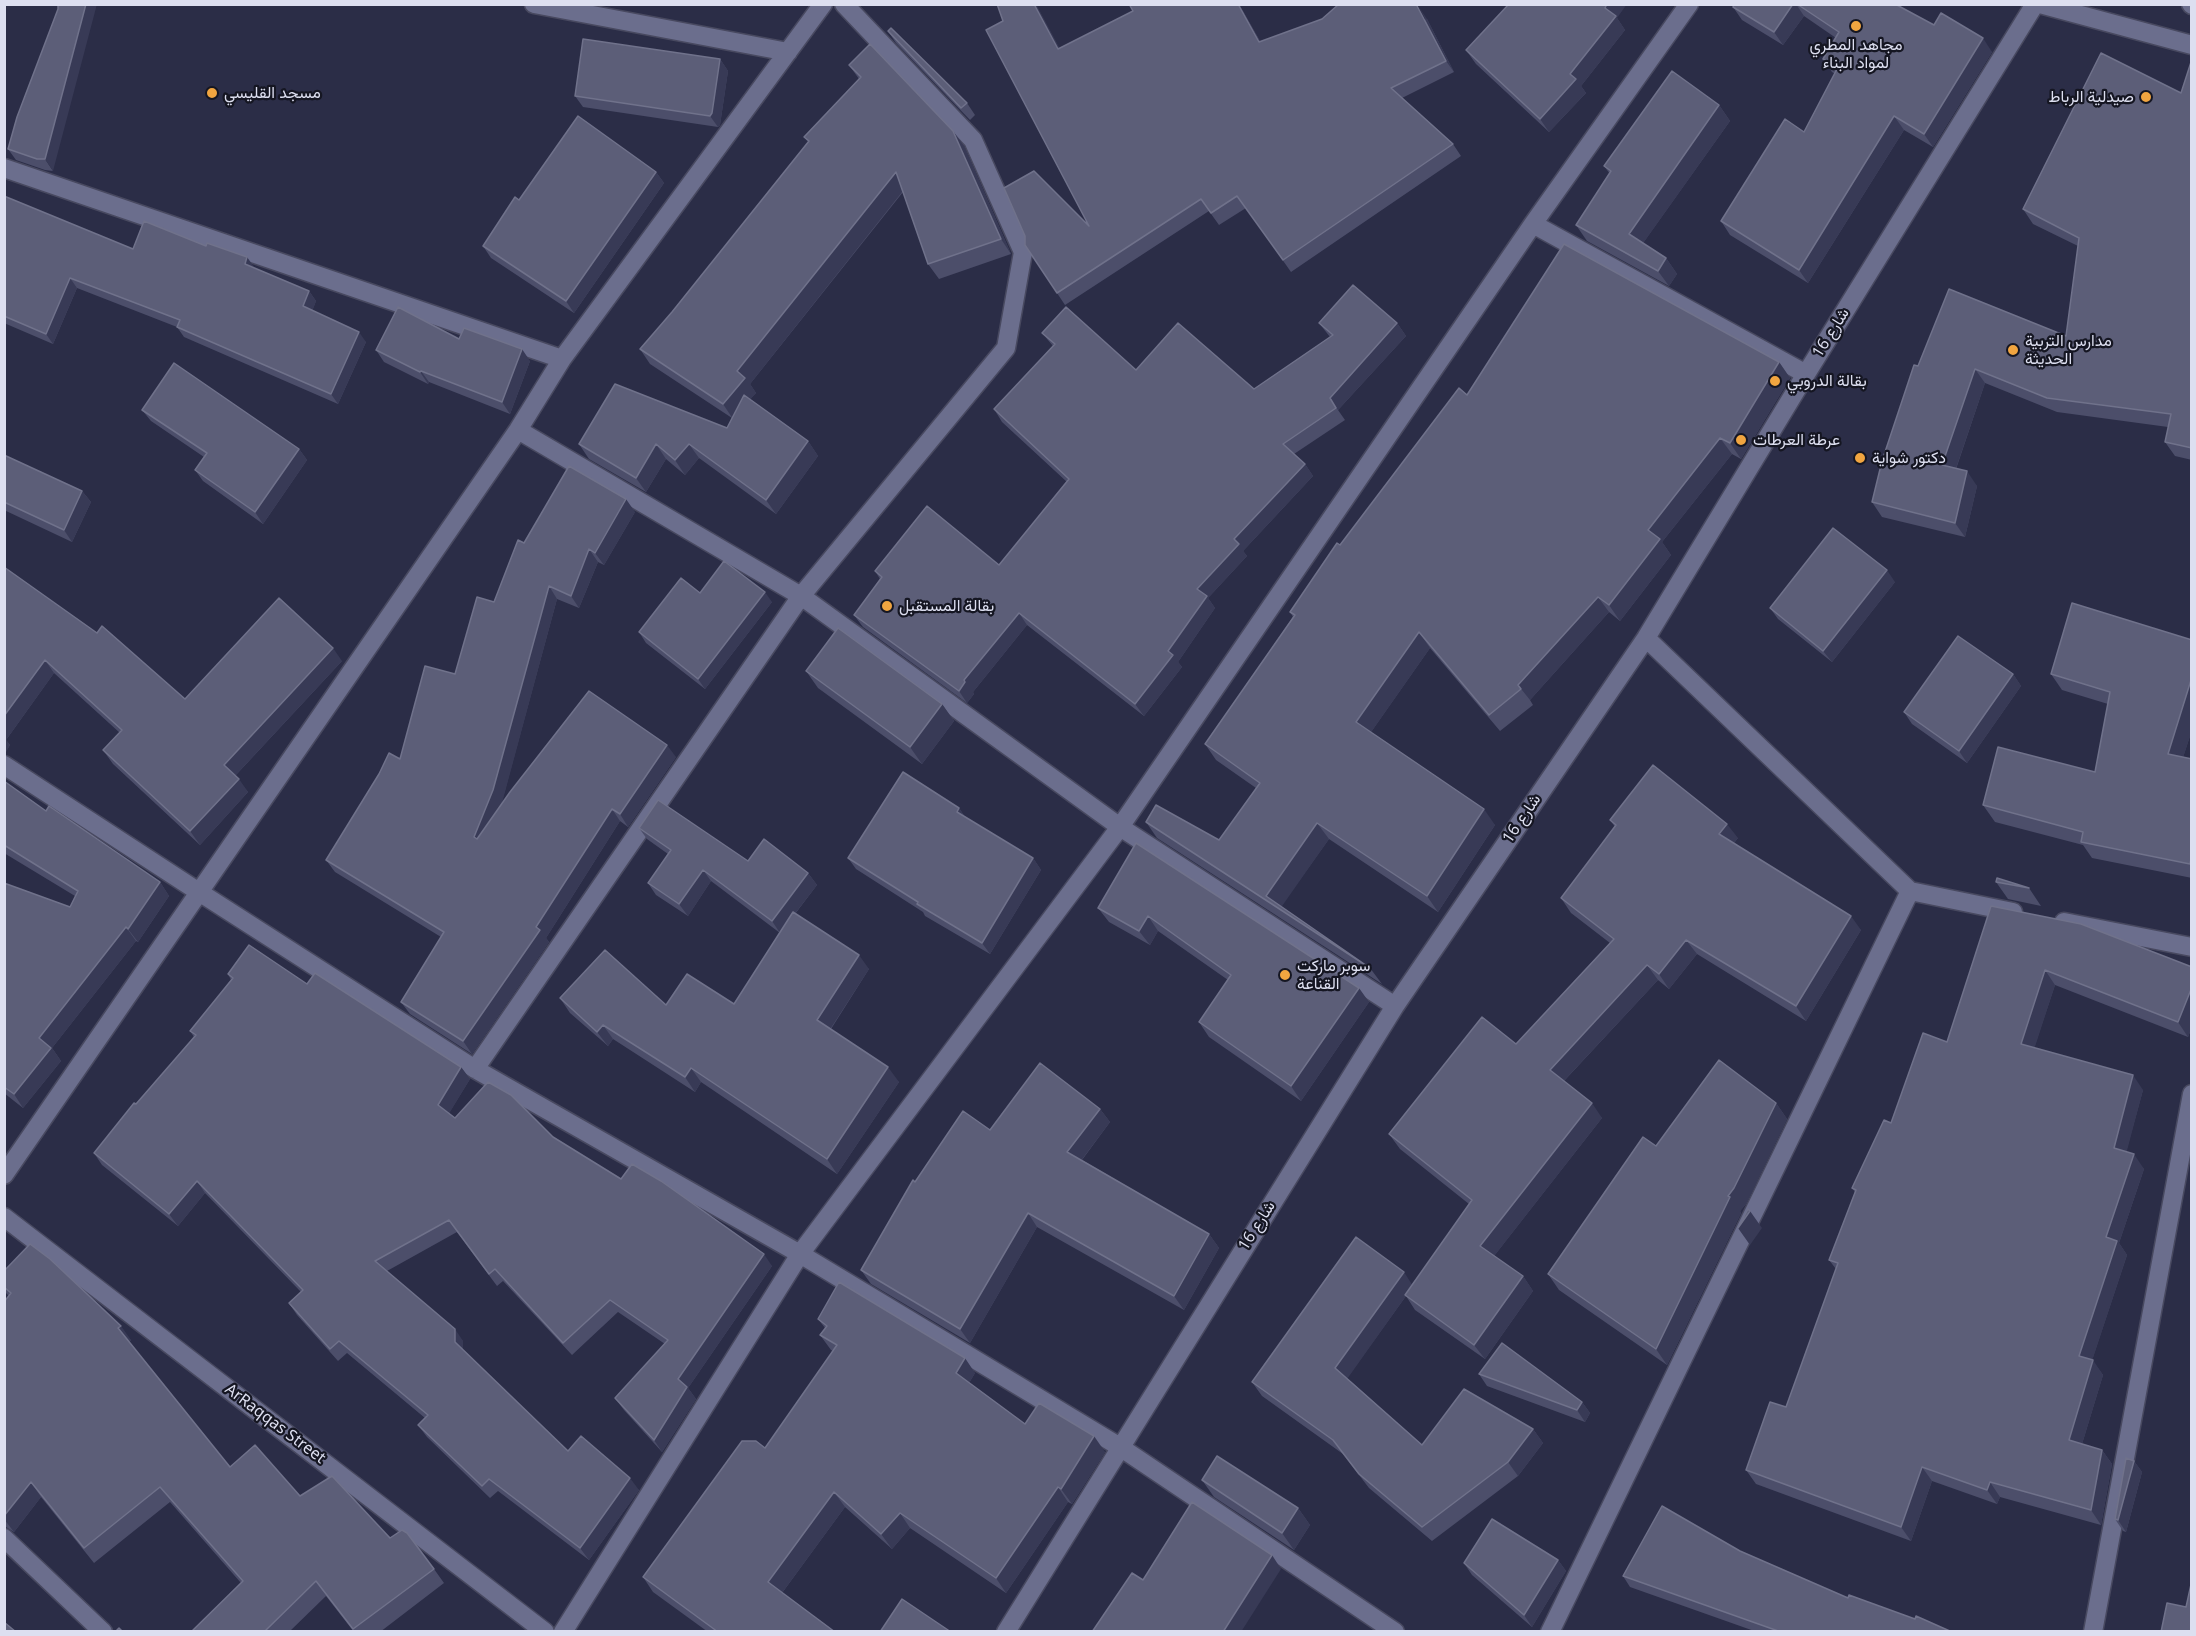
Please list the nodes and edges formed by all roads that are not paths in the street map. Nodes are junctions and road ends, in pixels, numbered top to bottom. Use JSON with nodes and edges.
{"nodes":[{"id":1,"x":534,"y":4,"type":"edge"},
{"id":2,"x":823,"y":4,"type":"edge"},
{"id":3,"x":844,"y":4,"type":"edge"},
{"id":4,"x":1689,"y":4,"type":"edge"},
{"id":5,"x":2035,"y":4,"type":"edge"},
{"id":6,"x":2040,"y":4,"type":"edge"},
{"id":7,"x":2192,"y":45,"type":"edge"},
{"id":8,"x":788,"y":52,"type":"junction"},
{"id":9,"x":4,"y":168,"type":"edge"},
{"id":10,"x":1533,"y":224,"type":"junction"},
{"id":11,"x":562,"y":359,"type":"junction"},
{"id":12,"x":1806,"y":374,"type":"junction"},
{"id":13,"x":518,"y":430,"type":"junction"},
{"id":14,"x":801,"y":596,"type":"junction"},
{"id":15,"x":1646,"y":638,"type":"junction"},
{"id":16,"x":4,"y":765,"type":"edge"},
{"id":17,"x":1120,"y":827,"type":"junction"},
{"id":18,"x":1910,"y":891,"type":"junction"},
{"id":19,"x":199,"y":892,"type":"junction"},
{"id":20,"x":2027,"y":915,"type":"edge"},
{"id":21,"x":2051,"y":920,"type":"edge"},
{"id":22,"x":2192,"y":947,"type":"edge"},
{"id":23,"x":1395,"y":1005,"type":"junction"},
{"id":24,"x":475,"y":1069,"type":"junction"},
{"id":25,"x":2192,"y":1094,"type":"edge"},
{"id":26,"x":4,"y":1175,"type":"edge"},
{"id":27,"x":4,"y":1217,"type":"edge"},
{"id":28,"x":800,"y":1254,"type":"junction"},
{"id":29,"x":1120,"y":1447,"type":"junction"},
{"id":30,"x":4,"y":1538,"type":"edge"},
{"id":31,"x":103,"y":1632,"type":"edge"},
{"id":32,"x":545,"y":1632,"type":"edge"},
{"id":33,"x":563,"y":1632,"type":"edge"},
{"id":34,"x":1006,"y":1632,"type":"edge"},
{"id":35,"x":1395,"y":1632,"type":"edge"},
{"id":36,"x":1550,"y":1632,"type":"edge"},
{"id":37,"x":2093,"y":1632,"type":"edge"}],
"edges":[{"from":1,"to":8,"type":"street"},
{"from":2,"to":8,"type":"street"},
{"from":3,"to":14,"type":"street"},
{"from":4,"to":10,"type":"street"},
{"from":5,"to":12,"type":"street","name":"شارع 16"},
{"from":6,"to":7,"type":"street"},
{"from":8,"to":11,"type":"street"},
{"from":9,"to":11,"type":"street"},
{"from":10,"to":12,"type":"street"},
{"from":10,"to":17,"type":"street"},
{"from":11,"to":13,"type":"street"},
{"from":12,"to":15,"type":"street","name":"شارع 16"},
{"from":13,"to":14,"type":"street"},
{"from":13,"to":19,"type":"street"},
{"from":14,"to":17,"type":"street"},
{"from":14,"to":24,"type":"street"},
{"from":15,"to":18,"type":"street"},
{"from":15,"to":23,"type":"street","name":"شارع 16"},
{"from":16,"to":19,"type":"street"},
{"from":17,"to":23,"type":"street"},
{"from":17,"to":28,"type":"street"},
{"from":18,"to":20,"type":"street"},
{"from":18,"to":36,"type":"street"},
{"from":19,"to":24,"type":"street"},
{"from":19,"to":26,"type":"street"},
{"from":21,"to":22,"type":"street"},
{"from":23,"to":29,"type":"street","name":"شارع 16"},
{"from":24,"to":28,"type":"street"},
{"from":25,"to":37,"type":"street"},
{"from":27,"to":32,"type":"street","name":"ArRaqqas Street"},
{"from":28,"to":29,"type":"street"},
{"from":28,"to":33,"type":"street"},
{"from":29,"to":34,"type":"street","name":"شارع 16"},
{"from":29,"to":35,"type":"street"},
{"from":30,"to":31,"type":"street"}]}
